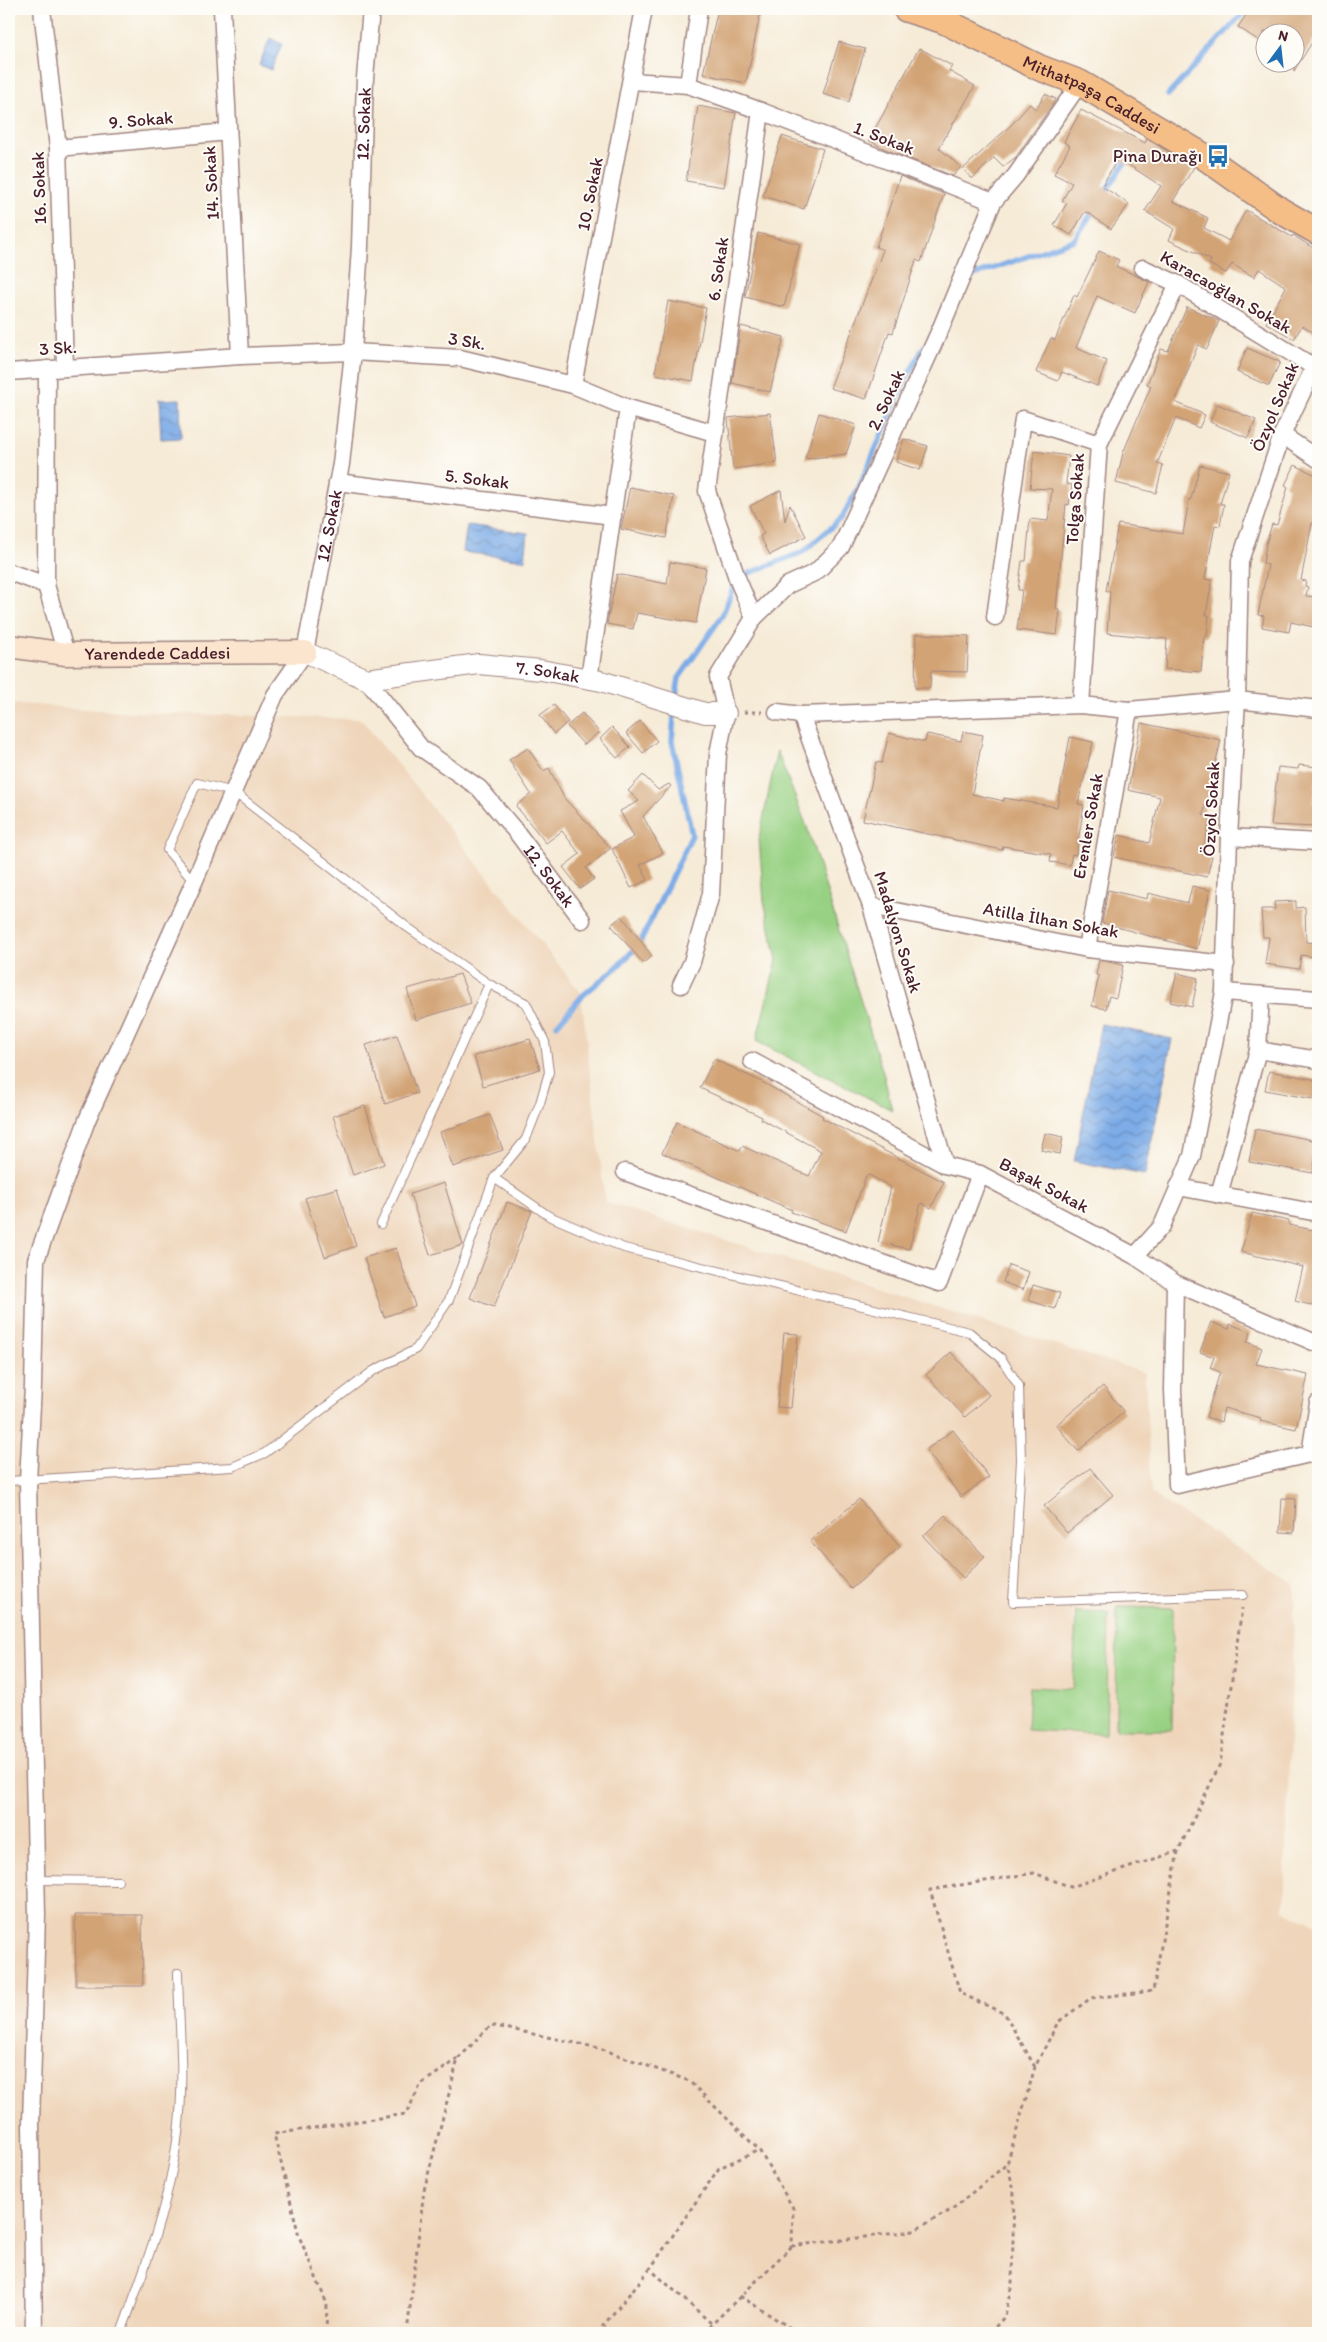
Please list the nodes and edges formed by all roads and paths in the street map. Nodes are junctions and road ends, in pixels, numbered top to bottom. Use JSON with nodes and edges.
{"nodes":[{"id":1,"x":42,"y":9,"type":"edge"},
{"id":2,"x":222,"y":9,"type":"edge"},
{"id":3,"x":371,"y":9,"type":"edge"},
{"id":4,"x":644,"y":9,"type":"edge"},
{"id":5,"x":699,"y":9,"type":"edge"},
{"id":6,"x":906,"y":9,"type":"edge"},
{"id":7,"x":632,"y":81,"type":"junction"},
{"id":8,"x":1080,"y":83,"type":"junction"},
{"id":9,"x":688,"y":86,"type":"junction"},
{"id":10,"x":761,"y":111,"type":"junction"},
{"id":11,"x":228,"y":132,"type":"junction"},
{"id":12,"x":58,"y":148,"type":"junction"},
{"id":13,"x":993,"y":202,"type":"junction"},
{"id":14,"x":1318,"y":232,"type":"edge"},
{"id":15,"x":1143,"y":268,"type":"dead end"},
{"id":16,"x":1178,"y":284,"type":"junction"},
{"id":17,"x":353,"y":352,"type":"junction"},
{"id":18,"x":240,"y":356,"type":"junction"},
{"id":19,"x":1316,"y":363,"type":"edge"},
{"id":20,"x":65,"y":367,"type":"junction"},
{"id":21,"x":47,"y":369,"type":"junction"},
{"id":22,"x":9,"y":372,"type":"edge"},
{"id":23,"x":573,"y":386,"type":"junction"},
{"id":24,"x":628,"y":408,"type":"junction"},
{"id":25,"x":715,"y":433,"type":"junction"},
{"id":26,"x":1282,"y":435,"type":"junction"},
{"id":27,"x":1099,"y":444,"type":"junction"},
{"id":28,"x":1318,"y":458,"type":"edge"},
{"id":29,"x":337,"y":482,"type":"junction"},
{"id":30,"x":613,"y":516,"type":"junction"},
{"id":31,"x":9,"y":572,"type":"edge"},
{"id":32,"x":46,"y":585,"type":"junction"},
{"id":33,"x":995,"y":616,"type":"dead end"},
{"id":34,"x":754,"y":618,"type":"junction"},
{"id":35,"x":9,"y":646,"type":"edge"},
{"id":36,"x":305,"y":652,"type":"junction"},
{"id":37,"x":66,"y":654,"type":"junction"},
{"id":38,"x":366,"y":679,"type":"junction"},
{"id":39,"x":589,"y":679,"type":"junction"},
{"id":40,"x":1237,"y":700,"type":"junction"},
{"id":41,"x":1081,"y":705,"type":"junction"},
{"id":42,"x":1318,"y":709,"type":"edge"},
{"id":43,"x":1128,"y":710,"type":"junction"},
{"id":44,"x":726,"y":712,"type":"junction"},
{"id":45,"x":777,"y":712,"type":"joint"},
{"id":46,"x":801,"y":715,"type":"junction"},
{"id":47,"x":234,"y":792,"type":"junction"},
{"id":48,"x":1228,"y":837,"type":"junction"},
{"id":49,"x":1318,"y":842,"type":"edge"},
{"id":50,"x":194,"y":882,"type":"junction"},
{"id":51,"x":871,"y":906,"type":"junction"},
{"id":52,"x":582,"y":920,"type":"dead end"},
{"id":53,"x":1087,"y":949,"type":"junction"},
{"id":54,"x":1226,"y":964,"type":"junction"},
{"id":55,"x":489,"y":984,"type":"junction"},
{"id":56,"x":681,"y":985,"type":"dead end"},
{"id":57,"x":1224,"y":992,"type":"junction"},
{"id":58,"x":1261,"y":995,"type":"junction"},
{"id":59,"x":1318,"y":999,"type":"edge"},
{"id":60,"x":1258,"y":1050,"type":"junction"},
{"id":61,"x":1318,"y":1060,"type":"edge"},
{"id":62,"x":752,"y":1061,"type":"dead end"},
{"id":63,"x":945,"y":1165,"type":"junction"},
{"id":64,"x":626,"y":1172,"type":"dead end"},
{"id":65,"x":980,"y":1174,"type":"junction"},
{"id":66,"x":494,"y":1178,"type":"junction"},
{"id":67,"x":1178,"y":1187,"type":"junction"},
{"id":68,"x":1220,"y":1195,"type":"junction"},
{"id":69,"x":1318,"y":1212,"type":"edge"},
{"id":70,"x":381,"y":1224,"type":"dead end"},
{"id":71,"x":1135,"y":1256,"type":"junction"},
{"id":72,"x":1175,"y":1283,"type":"junction"},
{"id":73,"x":1318,"y":1344,"type":"edge"},
{"id":74,"x":1318,"y":1403,"type":"edge"},
{"id":75,"x":1314,"y":1453,"type":"edge"},
{"id":76,"x":9,"y":1481,"type":"edge"},
{"id":77,"x":28,"y":1481,"type":"junction"},
{"id":78,"x":1244,"y":1595,"type":"joint"},
{"id":79,"x":1178,"y":1851,"type":"junction"},
{"id":80,"x":36,"y":1880,"type":"junction"},
{"id":81,"x":118,"y":1881,"type":"dead end"},
{"id":82,"x":178,"y":1973,"type":"dead end"},
{"id":83,"x":458,"y":2059,"type":"junction"},
{"id":84,"x":1035,"y":2067,"type":"junction"},
{"id":85,"x":759,"y":2150,"type":"junction"},
{"id":86,"x":1007,"y":2164,"type":"junction"},
{"id":87,"x":792,"y":2246,"type":"junction"},
{"id":88,"x":650,"y":2269,"type":"junction"},
{"id":89,"x":739,"y":2296,"type":"junction"},
{"id":90,"x":711,"y":2323,"type":"junction"},
{"id":91,"x":34,"y":2333,"type":"edge"},
{"id":92,"x":121,"y":2333,"type":"edge"},
{"id":93,"x":326,"y":2333,"type":"edge"},
{"id":94,"x":407,"y":2333,"type":"edge"},
{"id":95,"x":596,"y":2333,"type":"edge"},
{"id":96,"x":703,"y":2333,"type":"edge"},
{"id":97,"x":798,"y":2333,"type":"edge"},
{"id":98,"x":990,"y":2333,"type":"edge"}],
"edges":[{"from":1,"to":12,"type":"street","name":"16. Sokak"},
{"from":2,"to":11,"type":"street","name":"14. Sokak"},
{"from":3,"to":17,"type":"street","name":"12. Sokak"},
{"from":4,"to":7,"type":"street","name":"10. Sokak"},
{"from":5,"to":9,"type":"street"},
{"from":6,"to":8,"type":"main road","name":"Mithatpaşa Caddesi"},
{"from":7,"to":9,"type":"street","name":"1. Sokak"},
{"from":7,"to":23,"type":"street","name":"10. Sokak"},
{"from":8,"to":13,"type":"street","name":"2. Sokak"},
{"from":8,"to":14,"type":"main road","name":"Mithatpaşa Caddesi"},
{"from":9,"to":10,"type":"street","name":"1. Sokak"},
{"from":10,"to":13,"type":"street","name":"1. Sokak"},
{"from":10,"to":25,"type":"street","name":"6. Sokak"},
{"from":11,"to":12,"type":"street","name":"9. Sokak"},
{"from":11,"to":18,"type":"street","name":"14. Sokak"},
{"from":12,"to":20,"type":"street","name":"16. Sokak"},
{"from":13,"to":34,"type":"street","name":"2. Sokak"},
{"from":15,"to":16,"type":"street","name":"Karacaoğlan Sokak"},
{"from":16,"to":19,"type":"street","name":"Karacaoğlan Sokak"},
{"from":16,"to":27,"type":"street","name":"Tolga Sokak"},
{"from":17,"to":18,"type":"street","name":"3 Sk."},
{"from":17,"to":23,"type":"street","name":"3 Sk."},
{"from":17,"to":29,"type":"street","name":"12. Sokak"},
{"from":18,"to":20,"type":"street","name":"3 Sk."},
{"from":19,"to":26,"type":"street","name":"Özyol Sokak"},
{"from":20,"to":21,"type":"street","name":"3 Sk."},
{"from":21,"to":22,"type":"street","name":"3 Sk."},
{"from":21,"to":32,"type":"street"},
{"from":23,"to":24,"type":"street","name":"3 Sk."},
{"from":24,"to":25,"type":"street","name":"3 Sk."},
{"from":24,"to":30,"type":"street"},
{"from":25,"to":34,"type":"street"},
{"from":26,"to":28,"type":"street"},
{"from":26,"to":40,"type":"street","name":"Özyol Sokak"},
{"from":27,"to":33,"type":"street"},
{"from":27,"to":41,"type":"street","name":"Tolga Sokak"},
{"from":29,"to":30,"type":"street","name":"5. Sokak"},
{"from":29,"to":36,"type":"street","name":"12. Sokak"},
{"from":30,"to":39,"type":"street"},
{"from":31,"to":32,"type":"street"},
{"from":32,"to":37,"type":"street"},
{"from":34,"to":44,"type":"street","name":"2. Sokak"},
{"from":35,"to":37,"type":"main road","name":"Yarendede Caddesi"},
{"from":36,"to":37,"type":"main road","name":"Yarendede Caddesi"},
{"from":36,"to":38,"type":"street","name":"12. Sokak"},
{"from":36,"to":47,"type":"street"},
{"from":38,"to":39,"type":"street","name":"7. Sokak"},
{"from":38,"to":52,"type":"street","name":"12. Sokak"},
{"from":39,"to":44,"type":"street","name":"7. Sokak"},
{"from":40,"to":42,"type":"street"},
{"from":40,"to":43,"type":"street"},
{"from":40,"to":48,"type":"street","name":"Özyol Sokak"},
{"from":41,"to":43,"type":"street"},
{"from":41,"to":46,"type":"street"},
{"from":43,"to":53,"type":"street","name":"Erenler Sokak"},
{"from":44,"to":45,"type":"path"},
{"from":44,"to":56,"type":"street"},
{"from":45,"to":46,"type":"street"},
{"from":46,"to":51,"type":"street","name":"Madalyon Sokak"},
{"from":47,"to":50,"type":"street"},
{"from":47,"to":50,"type":"lane"},
{"from":47,"to":55,"type":"lane"},
{"from":48,"to":49,"type":"street"},
{"from":48,"to":54,"type":"street","name":"Özyol Sokak"},
{"from":50,"to":77,"type":"street"},
{"from":51,"to":53,"type":"street","name":"Atilla İlhan Sokak"},
{"from":51,"to":63,"type":"street","name":"Madalyon Sokak"},
{"from":53,"to":54,"type":"street","name":"Atilla İlhan Sokak"},
{"from":54,"to":57,"type":"street","name":"Özyol Sokak"},
{"from":55,"to":66,"type":"lane"},
{"from":55,"to":70,"type":"lane"},
{"from":57,"to":58,"type":"street"},
{"from":57,"to":67,"type":"street","name":"Özyol Sokak"},
{"from":58,"to":59,"type":"street"},
{"from":58,"to":60,"type":"street"},
{"from":60,"to":61,"type":"street"},
{"from":60,"to":68,"type":"street"},
{"from":62,"to":63,"type":"street","name":"Başak Sokak"},
{"from":63,"to":65,"type":"street","name":"Başak Sokak"},
{"from":64,"to":65,"type":"street"},
{"from":65,"to":71,"type":"street","name":"Başak Sokak"},
{"from":66,"to":77,"type":"lane"},
{"from":66,"to":78,"type":"lane"},
{"from":67,"to":68,"type":"street"},
{"from":67,"to":71,"type":"street","name":"Özyol Sokak"},
{"from":68,"to":69,"type":"street"},
{"from":71,"to":72,"type":"street","name":"Başak Sokak"},
{"from":72,"to":73,"type":"street","name":"Başak Sokak"},
{"from":72,"to":75,"type":"street"},
{"from":74,"to":75,"type":"street"},
{"from":76,"to":77,"type":"lane"},
{"from":77,"to":80,"type":"street"},
{"from":78,"to":79,"type":"path"},
{"from":79,"to":84,"type":"path"},
{"from":79,"to":84,"type":"path"},
{"from":80,"to":81,"type":"lane"},
{"from":80,"to":91,"type":"street"},
{"from":82,"to":92,"type":"lane"},
{"from":83,"to":85,"type":"path"},
{"from":83,"to":93,"type":"path"},
{"from":83,"to":94,"type":"path"},
{"from":84,"to":86,"type":"path"},
{"from":85,"to":87,"type":"path"},
{"from":85,"to":88,"type":"path"},
{"from":86,"to":87,"type":"path"},
{"from":86,"to":98,"type":"path"},
{"from":87,"to":89,"type":"path"},
{"from":88,"to":90,"type":"path"},
{"from":88,"to":95,"type":"path"},
{"from":89,"to":90,"type":"path"},
{"from":89,"to":97,"type":"path"},
{"from":90,"to":96,"type":"path"}]}
